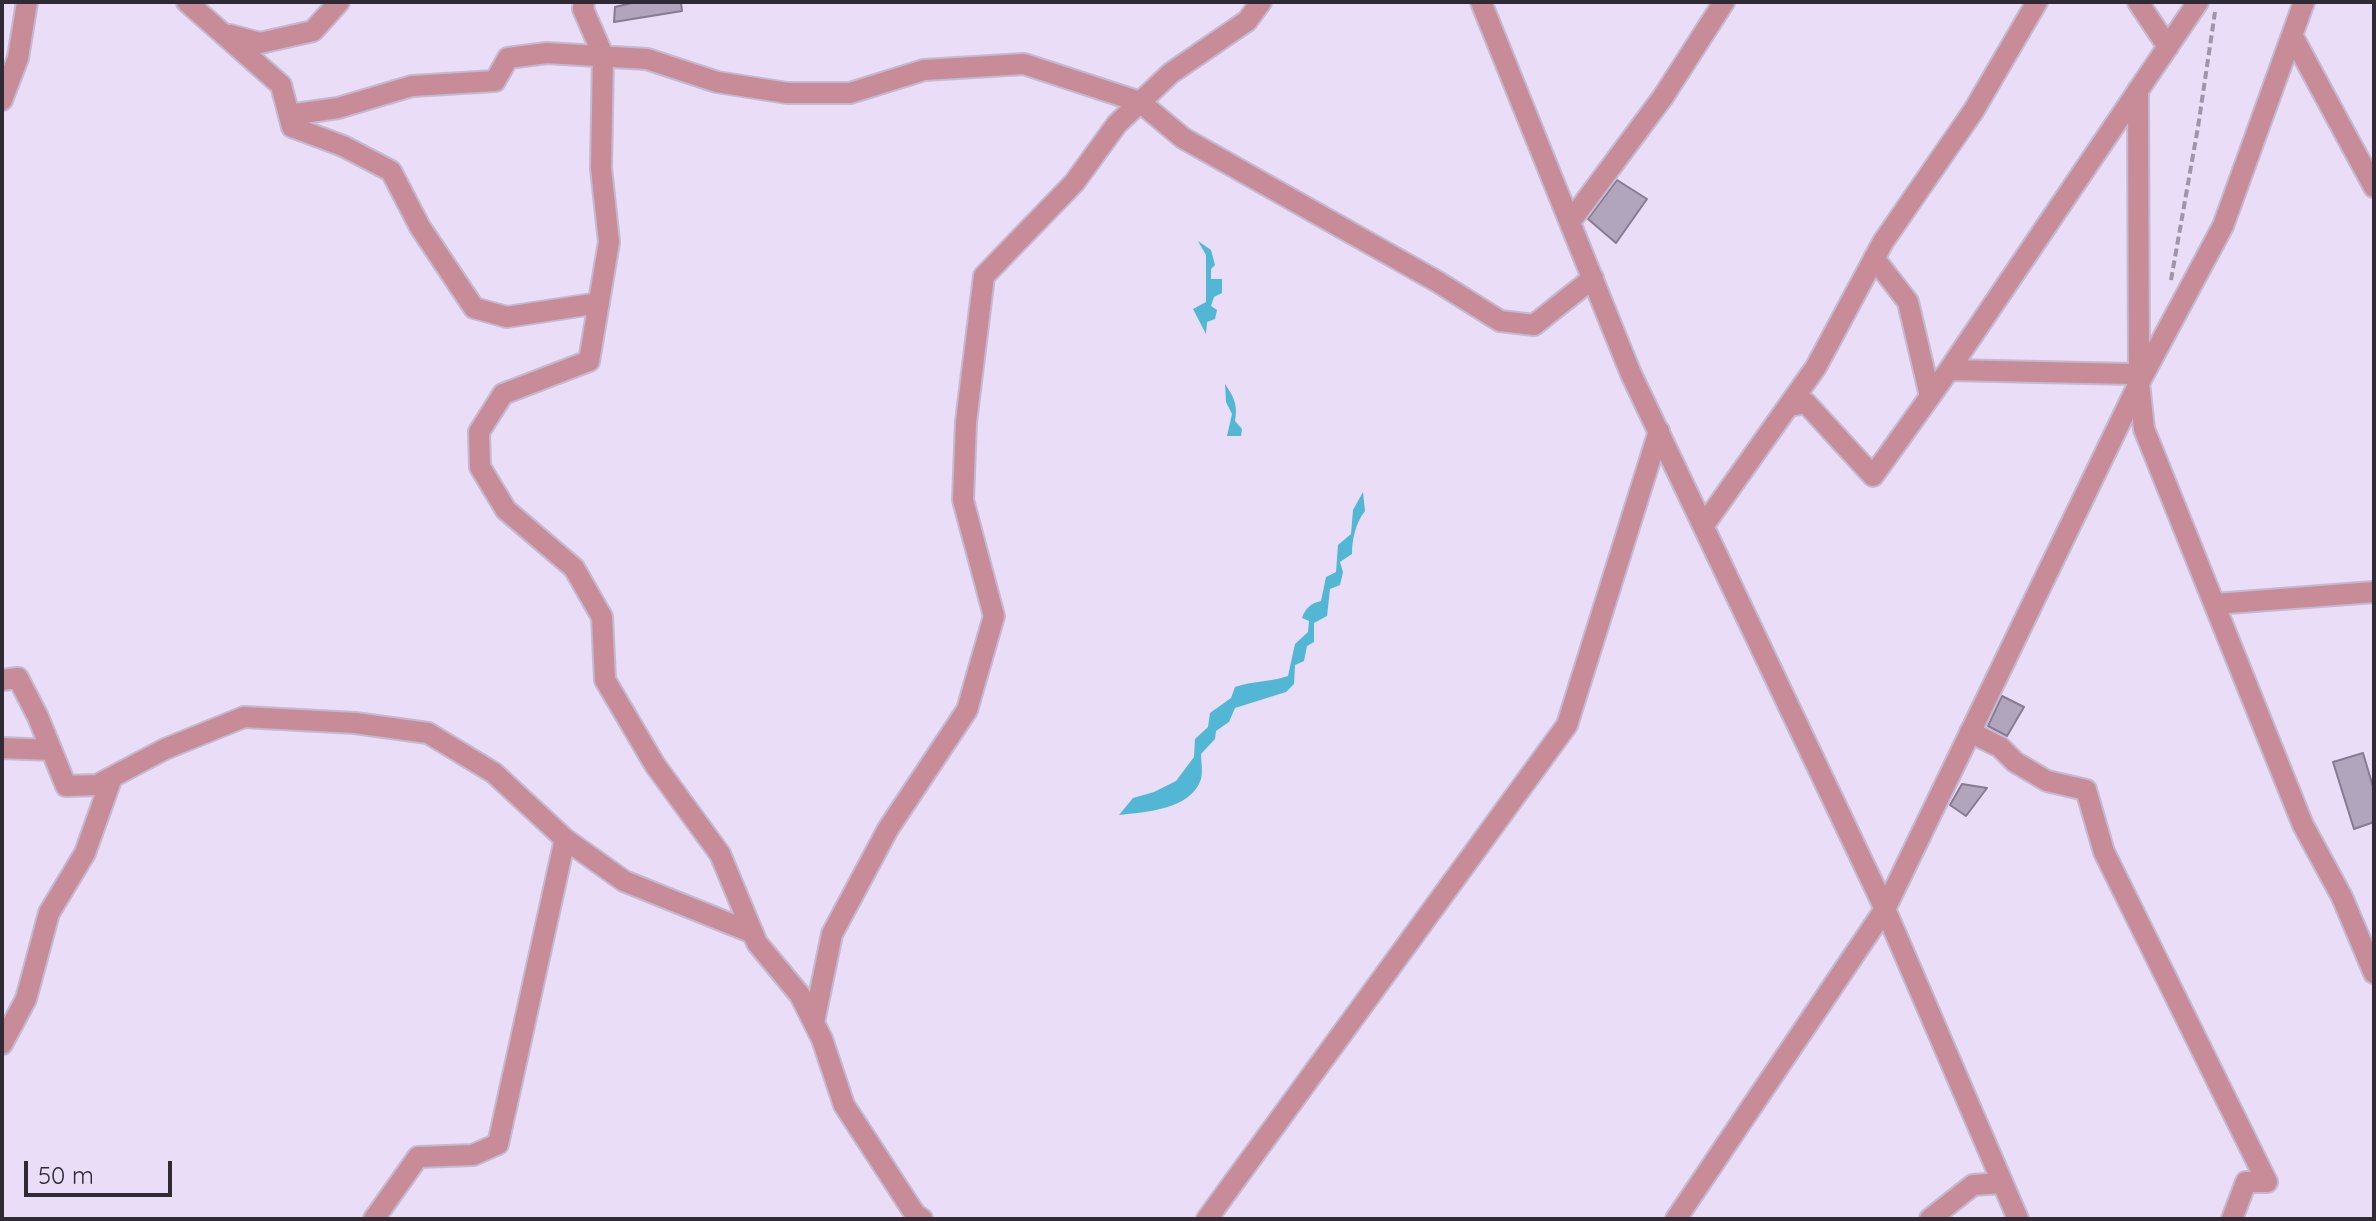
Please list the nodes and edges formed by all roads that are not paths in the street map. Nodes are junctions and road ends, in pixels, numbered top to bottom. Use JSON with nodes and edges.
{"nodes":[{"id":1,"x":27,"y":2,"type":"edge"},
{"id":2,"x":187,"y":2,"type":"edge"},
{"id":3,"x":339,"y":2,"type":"edge"},
{"id":4,"x":1261,"y":2,"type":"edge"},
{"id":5,"x":1481,"y":2,"type":"edge"},
{"id":6,"x":1724,"y":2,"type":"edge"},
{"id":7,"x":2037,"y":2,"type":"edge"},
{"id":8,"x":2138,"y":2,"type":"edge"},
{"id":9,"x":2198,"y":2,"type":"edge"},
{"id":10,"x":2304,"y":2,"type":"edge"},
{"id":11,"x":581,"y":4,"type":"edge"},
{"id":12,"x":225,"y":34,"type":"junction"},
{"id":13,"x":2293,"y":37,"type":"junction"},
{"id":14,"x":2168,"y":47,"type":"junction"},
{"id":15,"x":603,"y":55,"type":"junction"},
{"id":16,"x":2138,"y":90,"type":"junction"},
{"id":17,"x":2,"y":100,"type":"edge"},
{"id":18,"x":1140,"y":102,"type":"junction"},
{"id":19,"x":289,"y":115,"type":"junction"},
{"id":20,"x":2374,"y":187,"type":"edge"},
{"id":21,"x":1570,"y":222,"type":"junction"},
{"id":22,"x":1874,"y":258,"type":"junction"},
{"id":23,"x":1593,"y":278,"type":"junction"},
{"id":24,"x":599,"y":303,"type":"junction"},
{"id":25,"x":1949,"y":370,"type":"junction"},
{"id":26,"x":2139,"y":383,"type":"junction"},
{"id":27,"x":1930,"y":396,"type":"junction"},
{"id":28,"x":1789,"y":406,"type":"junction"},
{"id":29,"x":1659,"y":431,"type":"junction"},
{"id":30,"x":1704,"y":525,"type":"junction"},
{"id":31,"x":2374,"y":592,"type":"edge"},
{"id":32,"x":2215,"y":604,"type":"junction"},
{"id":33,"x":2,"y":680,"type":"edge"},
{"id":34,"x":1970,"y":732,"type":"junction"},
{"id":35,"x":2,"y":748,"type":"edge"},
{"id":36,"x":51,"y":750,"type":"junction"},
{"id":37,"x":112,"y":777,"type":"junction"},
{"id":38,"x":565,"y":839,"type":"junction"},
{"id":39,"x":1885,"y":909,"type":"junction"},
{"id":40,"x":753,"y":933,"type":"junction"},
{"id":41,"x":2374,"y":973,"type":"edge"},
{"id":42,"x":814,"y":1022,"type":"junction"},
{"id":43,"x":2,"y":1044,"type":"edge"},
{"id":44,"x":2002,"y":1183,"type":"junction"},
{"id":45,"x":374,"y":1219,"type":"edge"},
{"id":46,"x":922,"y":1219,"type":"edge"},
{"id":47,"x":1207,"y":1219,"type":"edge"},
{"id":48,"x":1676,"y":1219,"type":"edge"},
{"id":49,"x":1930,"y":1219,"type":"edge"},
{"id":50,"x":2018,"y":1219,"type":"edge"},
{"id":51,"x":2232,"y":1219,"type":"edge"}],
"edges":[{"from":1,"to":17,"type":"street"},
{"from":2,"to":12,"type":"street"},
{"from":3,"to":12,"type":"street"},
{"from":4,"to":18,"type":"street"},
{"from":5,"to":21,"type":"street"},
{"from":6,"to":21,"type":"street"},
{"from":7,"to":22,"type":"street"},
{"from":8,"to":14,"type":"street"},
{"from":9,"to":14,"type":"street"},
{"from":10,"to":13,"type":"street"},
{"from":11,"to":15,"type":"street"},
{"from":12,"to":19,"type":"street"},
{"from":13,"to":20,"type":"street"},
{"from":13,"to":26,"type":"street"},
{"from":14,"to":16,"type":"street"},
{"from":15,"to":18,"type":"street"},
{"from":15,"to":19,"type":"street"},
{"from":15,"to":24,"type":"street"},
{"from":16,"to":25,"type":"street"},
{"from":16,"to":26,"type":"street"},
{"from":18,"to":23,"type":"street"},
{"from":18,"to":42,"type":"street"},
{"from":19,"to":24,"type":"street"},
{"from":21,"to":23,"type":"street"},
{"from":22,"to":27,"type":"street"},
{"from":22,"to":28,"type":"street"},
{"from":23,"to":29,"type":"street"},
{"from":24,"to":40,"type":"street"},
{"from":25,"to":26,"type":"street"},
{"from":25,"to":27,"type":"street"},
{"from":26,"to":32,"type":"street"},
{"from":26,"to":34,"type":"street"},
{"from":27,"to":28,"type":"street"},
{"from":28,"to":30,"type":"street"},
{"from":29,"to":30,"type":"street"},
{"from":29,"to":47,"type":"street"},
{"from":30,"to":39,"type":"street"},
{"from":31,"to":32,"type":"street"},
{"from":32,"to":41,"type":"street"},
{"from":33,"to":36,"type":"street"},
{"from":34,"to":39,"type":"street"},
{"from":34,"to":51,"type":"street"},
{"from":35,"to":36,"type":"street"},
{"from":36,"to":37,"type":"street"},
{"from":37,"to":38,"type":"street"},
{"from":37,"to":43,"type":"street"},
{"from":38,"to":40,"type":"street"},
{"from":38,"to":45,"type":"street"},
{"from":39,"to":44,"type":"street"},
{"from":39,"to":48,"type":"street"},
{"from":40,"to":42,"type":"street"},
{"from":42,"to":46,"type":"street"},
{"from":44,"to":49,"type":"street"},
{"from":44,"to":50,"type":"street"}]}
